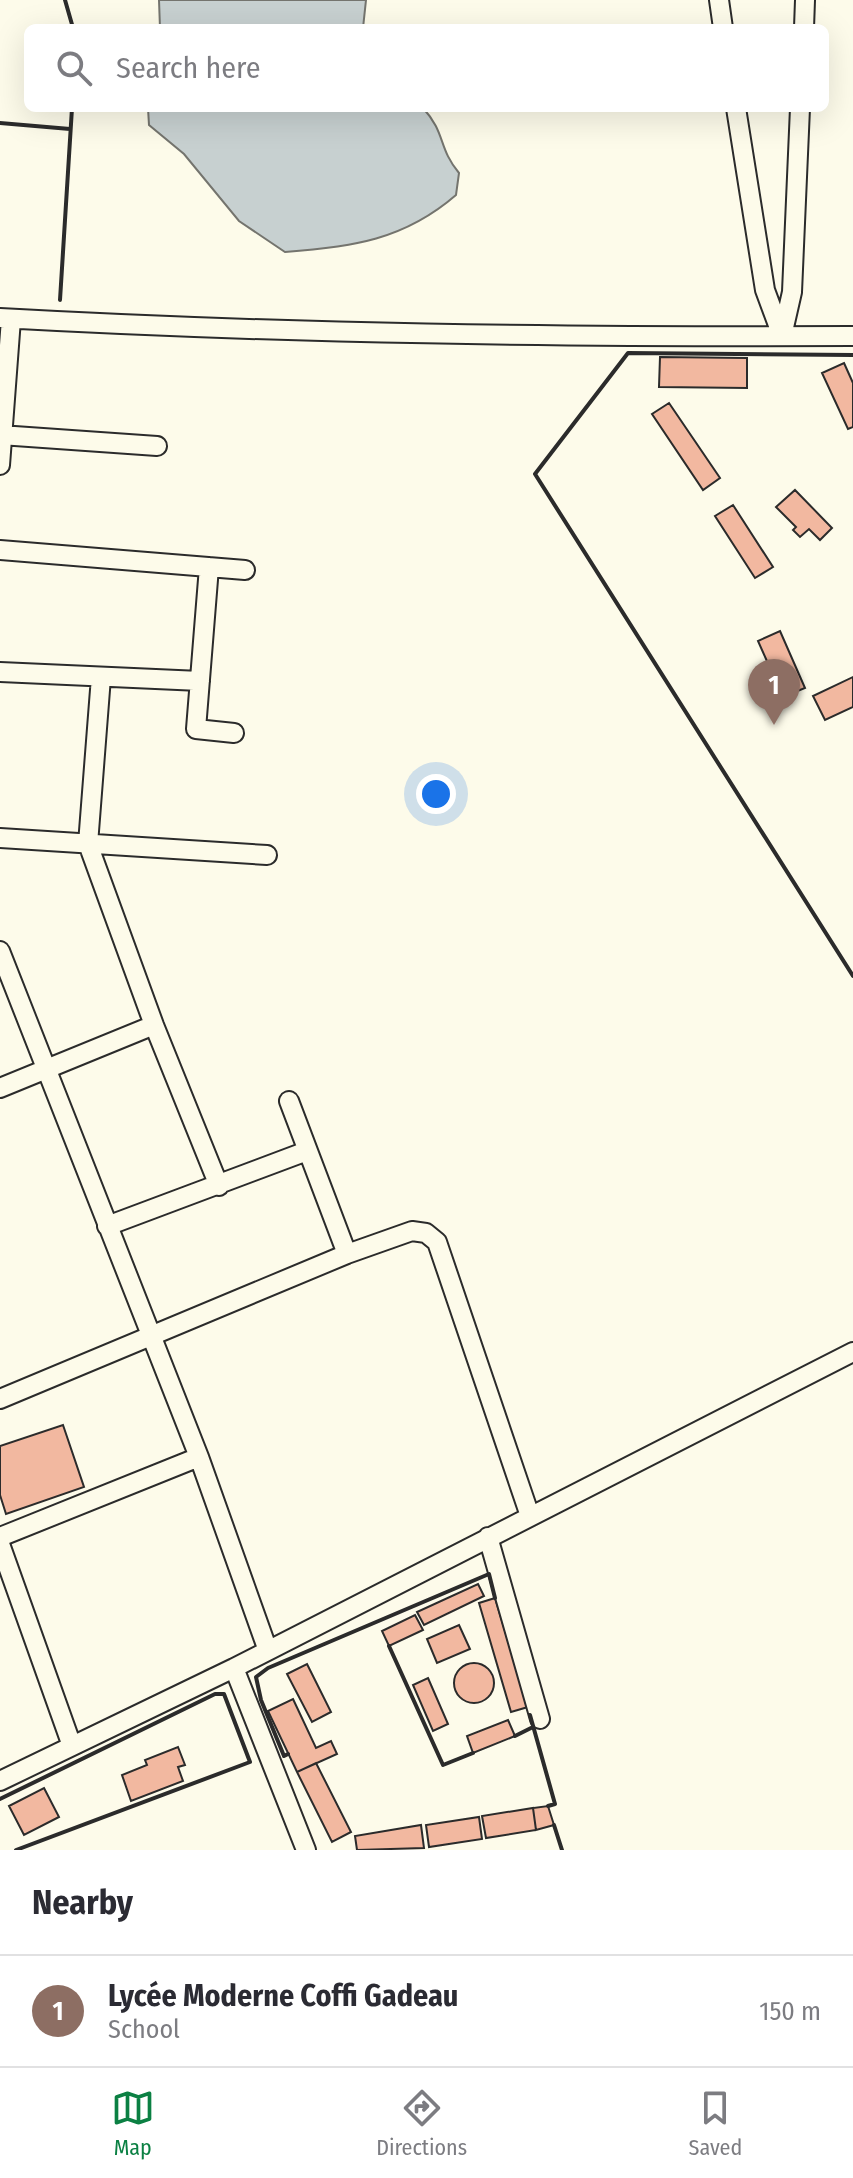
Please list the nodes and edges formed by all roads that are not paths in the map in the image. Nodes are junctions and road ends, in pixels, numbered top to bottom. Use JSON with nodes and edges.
{"nodes":[{"id":1,"x":719,"y":0,"type":"edge"},
{"id":2,"x":805,"y":0,"type":"edge"},
{"id":3,"x":722,"y":24,"type":"edge"},
{"id":4,"x":804,"y":24,"type":"edge"},
{"id":5,"x":737,"y":112,"type":"edge"},
{"id":6,"x":800,"y":112,"type":"edge"},
{"id":7,"x":6,"y":318,"type":"edge"},
{"id":8,"x":782,"y":336,"type":"junction"},
{"id":9,"x":853,"y":336,"type":"edge"},
{"id":10,"x":1,"y":435,"type":"edge"},
{"id":11,"x":157,"y":446,"type":"dead end"},
{"id":12,"x":0,"y":465,"type":"edge"},
{"id":13,"x":0,"y":550,"type":"edge"},
{"id":14,"x":209,"y":567,"type":"junction"},
{"id":15,"x":245,"y":570,"type":"dead end"},
{"id":16,"x":0,"y":672,"type":"edge"},
{"id":17,"x":101,"y":677,"type":"junction"},
{"id":18,"x":200,"y":681,"type":"junction"},
{"id":19,"x":234,"y":733,"type":"dead end"},
{"id":20,"x":0,"y":838,"type":"edge"},
{"id":21,"x":88,"y":844,"type":"junction"},
{"id":22,"x":267,"y":855,"type":"dead end"},
{"id":23,"x":0,"y":951,"type":"edge"},
{"id":24,"x":154,"y":1025,"type":"junction"},
{"id":25,"x":45,"y":1071,"type":"junction"},
{"id":26,"x":0,"y":1088,"type":"edge"},
{"id":27,"x":289,"y":1101,"type":"dead end"},
{"id":28,"x":307,"y":1151,"type":"junction"},
{"id":29,"x":219,"y":1186,"type":"junction"},
{"id":30,"x":107,"y":1226,"type":"junction"},
{"id":31,"x":347,"y":1254,"type":"junction"},
{"id":32,"x":151,"y":1335,"type":"junction"},
{"id":33,"x":853,"y":1352,"type":"edge"},
{"id":34,"x":0,"y":1399,"type":"edge"},
{"id":35,"x":199,"y":1457,"type":"junction"},
{"id":36,"x":530,"y":1516,"type":"junction"},
{"id":37,"x":0,"y":1537,"type":"edge"},
{"id":38,"x":488,"y":1537,"type":"junction"},
{"id":39,"x":0,"y":1544,"type":"edge"},
{"id":40,"x":267,"y":1648,"type":"junction"},
{"id":41,"x":234,"y":1668,"type":"junction"},
{"id":42,"x":540,"y":1719,"type":"dead end"},
{"id":43,"x":72,"y":1746,"type":"junction"},
{"id":44,"x":0,"y":1781,"type":"edge"},
{"id":45,"x":306,"y":1850,"type":"edge"}],
"edges":[{"from":1,"to":3,"type":"street"},
{"from":2,"to":4,"type":"street"},
{"from":5,"to":8,"type":"street"},
{"from":6,"to":8,"type":"street"},
{"from":7,"to":8,"type":"street"},
{"from":7,"to":10,"type":"street"},
{"from":8,"to":9,"type":"street"},
{"from":10,"to":11,"type":"street"},
{"from":10,"to":12,"type":"street"},
{"from":13,"to":14,"type":"street"},
{"from":14,"to":15,"type":"street"},
{"from":14,"to":18,"type":"street"},
{"from":16,"to":17,"type":"street"},
{"from":17,"to":18,"type":"street"},
{"from":17,"to":21,"type":"street"},
{"from":18,"to":19,"type":"street"},
{"from":20,"to":21,"type":"street"},
{"from":21,"to":22,"type":"street"},
{"from":21,"to":24,"type":"street"},
{"from":23,"to":25,"type":"street"},
{"from":24,"to":25,"type":"street"},
{"from":24,"to":29,"type":"street"},
{"from":25,"to":26,"type":"street"},
{"from":25,"to":30,"type":"street"},
{"from":27,"to":28,"type":"street"},
{"from":28,"to":29,"type":"street"},
{"from":28,"to":31,"type":"street"},
{"from":29,"to":30,"type":"street"},
{"from":30,"to":32,"type":"street"},
{"from":31,"to":32,"type":"street"},
{"from":31,"to":36,"type":"street"},
{"from":32,"to":34,"type":"street"},
{"from":32,"to":35,"type":"street"},
{"from":33,"to":36,"type":"street"},
{"from":35,"to":37,"type":"street"},
{"from":35,"to":40,"type":"street"},
{"from":36,"to":38,"type":"street"},
{"from":38,"to":40,"type":"street"},
{"from":38,"to":42,"type":"street"},
{"from":39,"to":43,"type":"street"},
{"from":40,"to":41,"type":"street"},
{"from":41,"to":43,"type":"street"},
{"from":41,"to":45,"type":"street"},
{"from":43,"to":44,"type":"street"}]}
